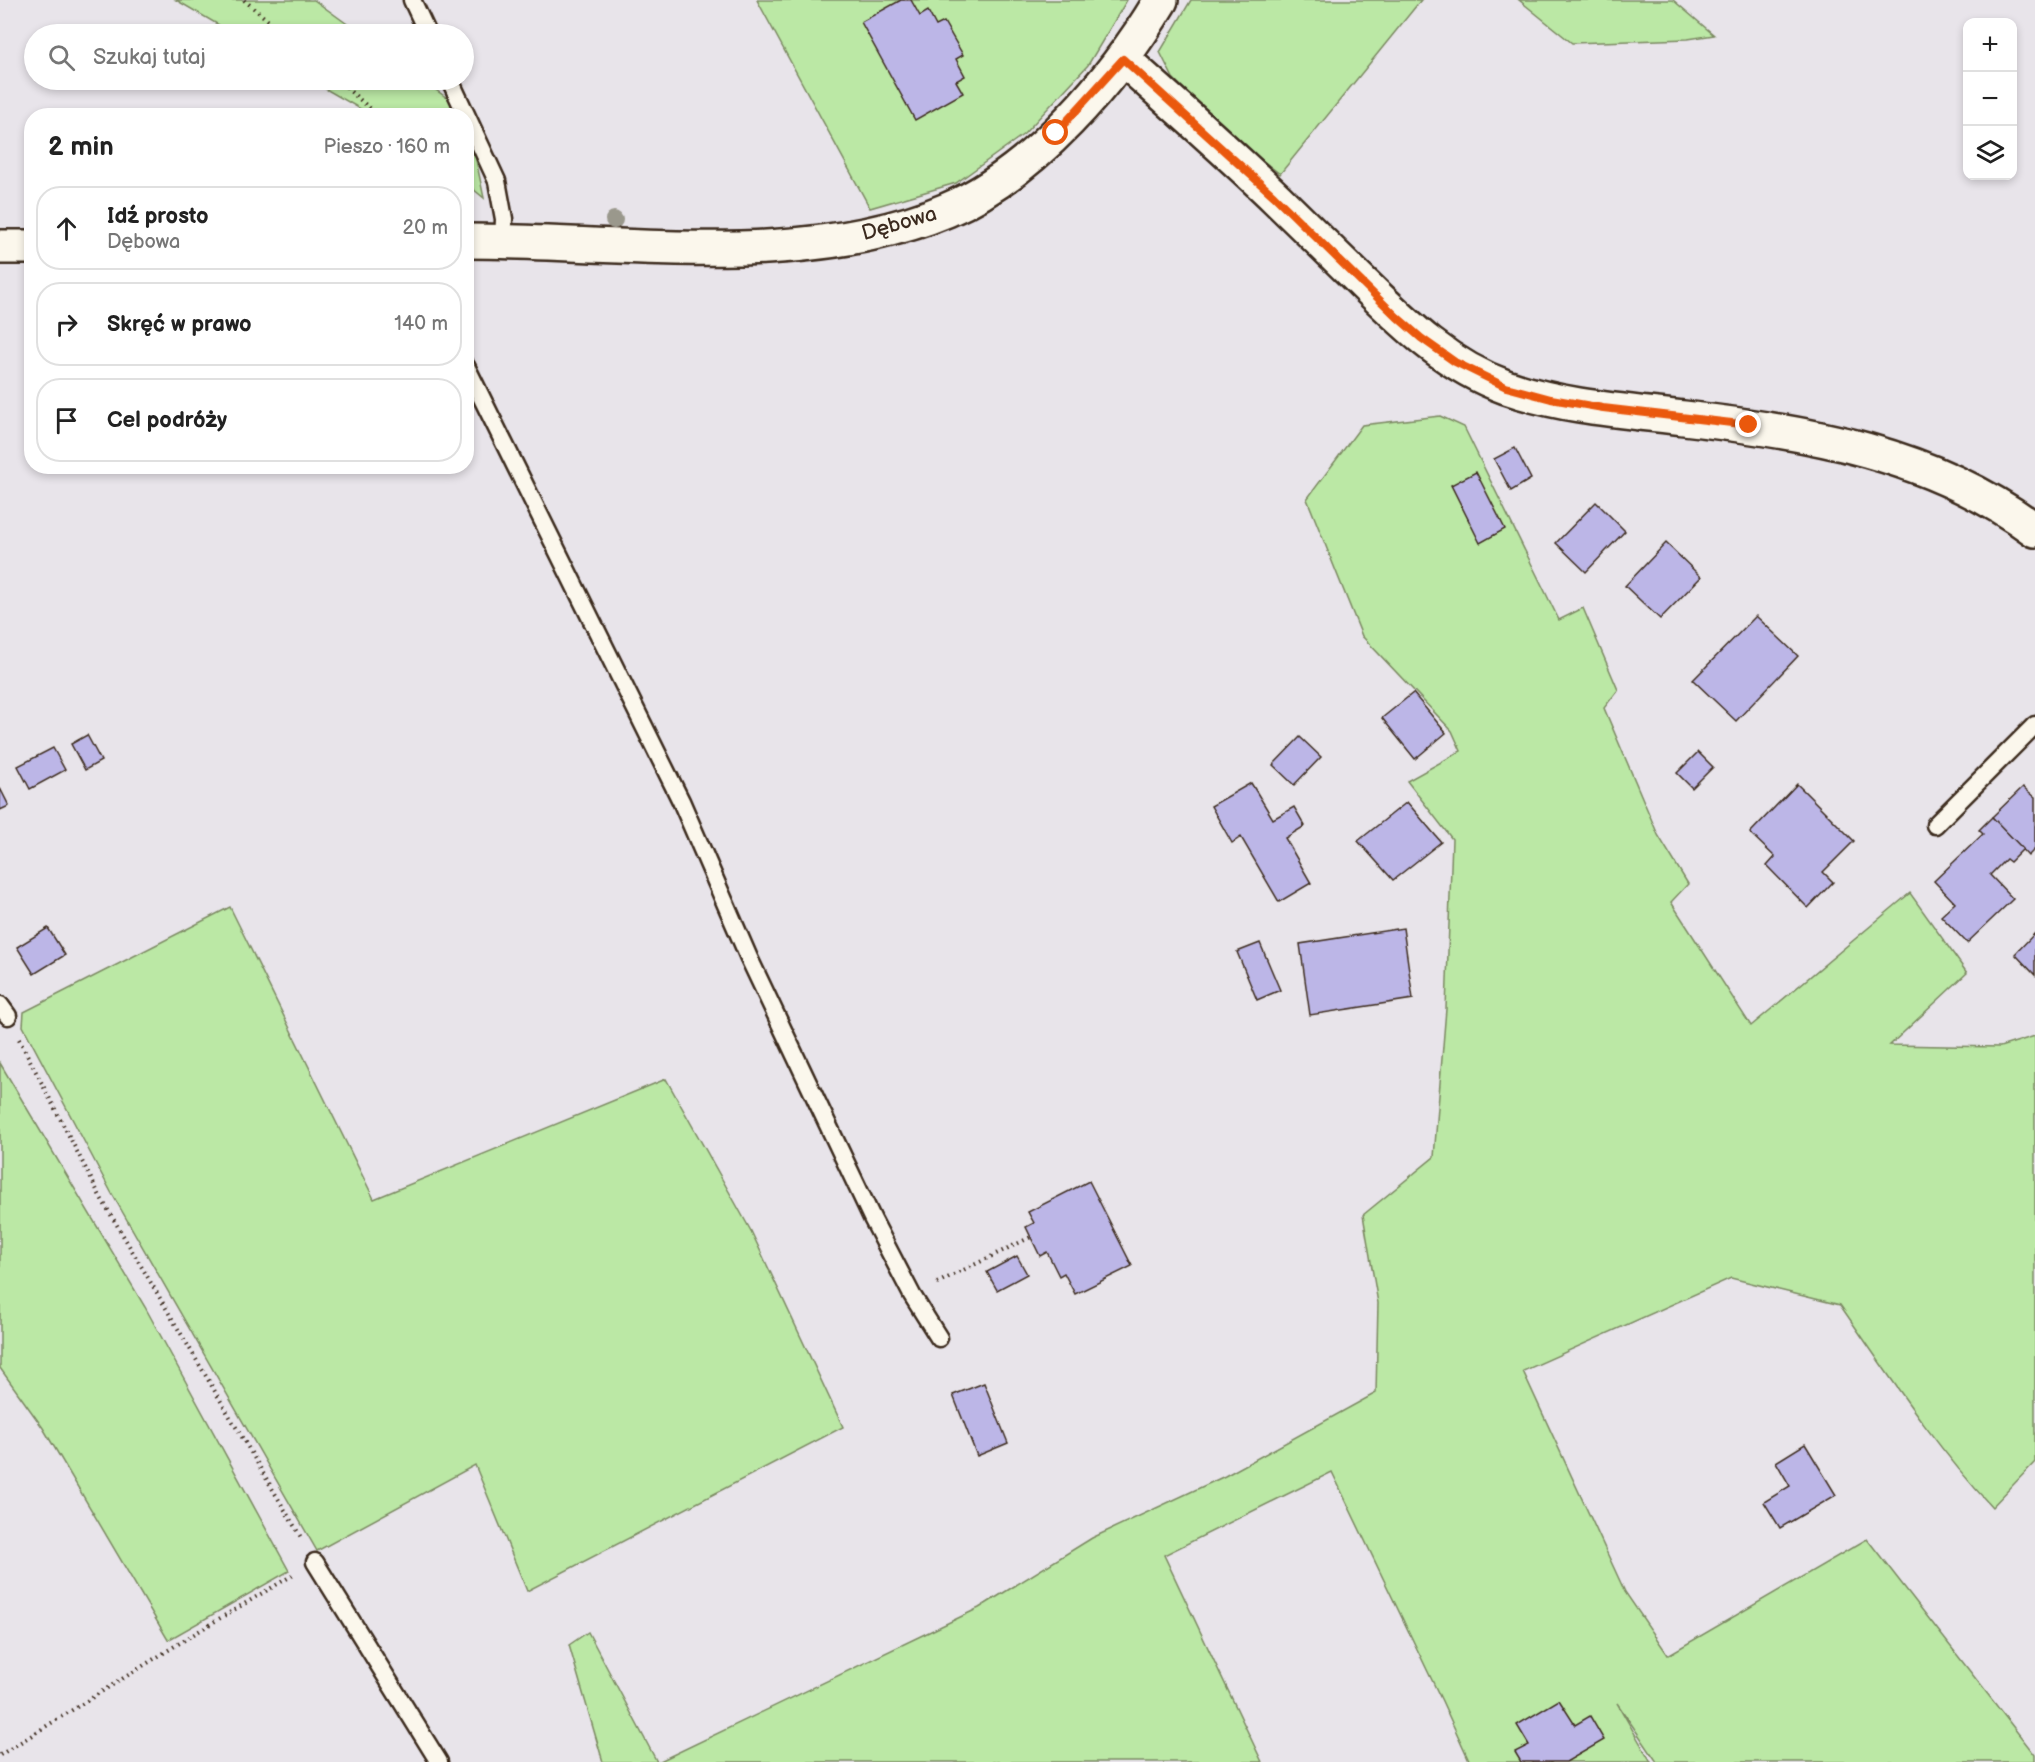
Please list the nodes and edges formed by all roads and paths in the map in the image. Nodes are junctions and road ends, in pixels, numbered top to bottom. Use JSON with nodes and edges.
{"nodes":[{"id":1,"x":244,"y":0,"type":"edge"},
{"id":2,"x":412,"y":0,"type":"edge"},
{"id":3,"x":1161,"y":0,"type":"edge"},
{"id":4,"x":272,"y":24,"type":"edge"},
{"id":5,"x":423,"y":24,"type":"edge"},
{"id":6,"x":1123,"y":59,"type":"junction"},
{"id":7,"x":349,"y":90,"type":"edge"},
{"id":8,"x":455,"y":90,"type":"edge"},
{"id":9,"x":370,"y":108,"type":"edge"},
{"id":10,"x":463,"y":108,"type":"edge"},
{"id":11,"x":474,"y":132,"type":"edge"},
{"id":12,"x":474,"y":241,"type":"edge"},
{"id":13,"x":503,"y":241,"type":"junction"},
{"id":14,"x":0,"y":247,"type":"edge"},
{"id":15,"x":24,"y":247,"type":"edge"},
{"id":16,"x":474,"y":382,"type":"edge"},
{"id":17,"x":2035,"y":530,"type":"edge"},
{"id":18,"x":2035,"y":725,"type":"edge"},
{"id":19,"x":1935,"y":825,"type":"dead end"},
{"id":20,"x":4,"y":1011,"type":"edge"},
{"id":21,"x":1031,"y":1237,"type":"dead end"},
{"id":22,"x":912,"y":1295,"type":"junction"},
{"id":23,"x":939,"y":1338,"type":"dead end"},
{"id":24,"x":315,"y":1562,"type":"junction"},
{"id":25,"x":0,"y":1755,"type":"edge"},
{"id":26,"x":439,"y":1762,"type":"edge"}],
"edges":[{"from":1,"to":4,"type":"path"},
{"from":2,"to":5,"type":"lane"},
{"from":3,"to":6,"type":"street","name":"Dębowa"},
{"from":6,"to":13,"type":"street","name":"Dębowa"},
{"from":6,"to":17,"type":"street"},
{"from":7,"to":9,"type":"path"},
{"from":8,"to":10,"type":"lane"},
{"from":11,"to":13,"type":"lane"},
{"from":12,"to":13,"type":"street","name":"Dębowa"},
{"from":14,"to":15,"type":"street"},
{"from":16,"to":22,"type":"lane"},
{"from":18,"to":19,"type":"lane"},
{"from":20,"to":24,"type":"path"},
{"from":21,"to":22,"type":"path"},
{"from":22,"to":23,"type":"lane"},
{"from":24,"to":25,"type":"path"},
{"from":24,"to":26,"type":"lane"}]}
